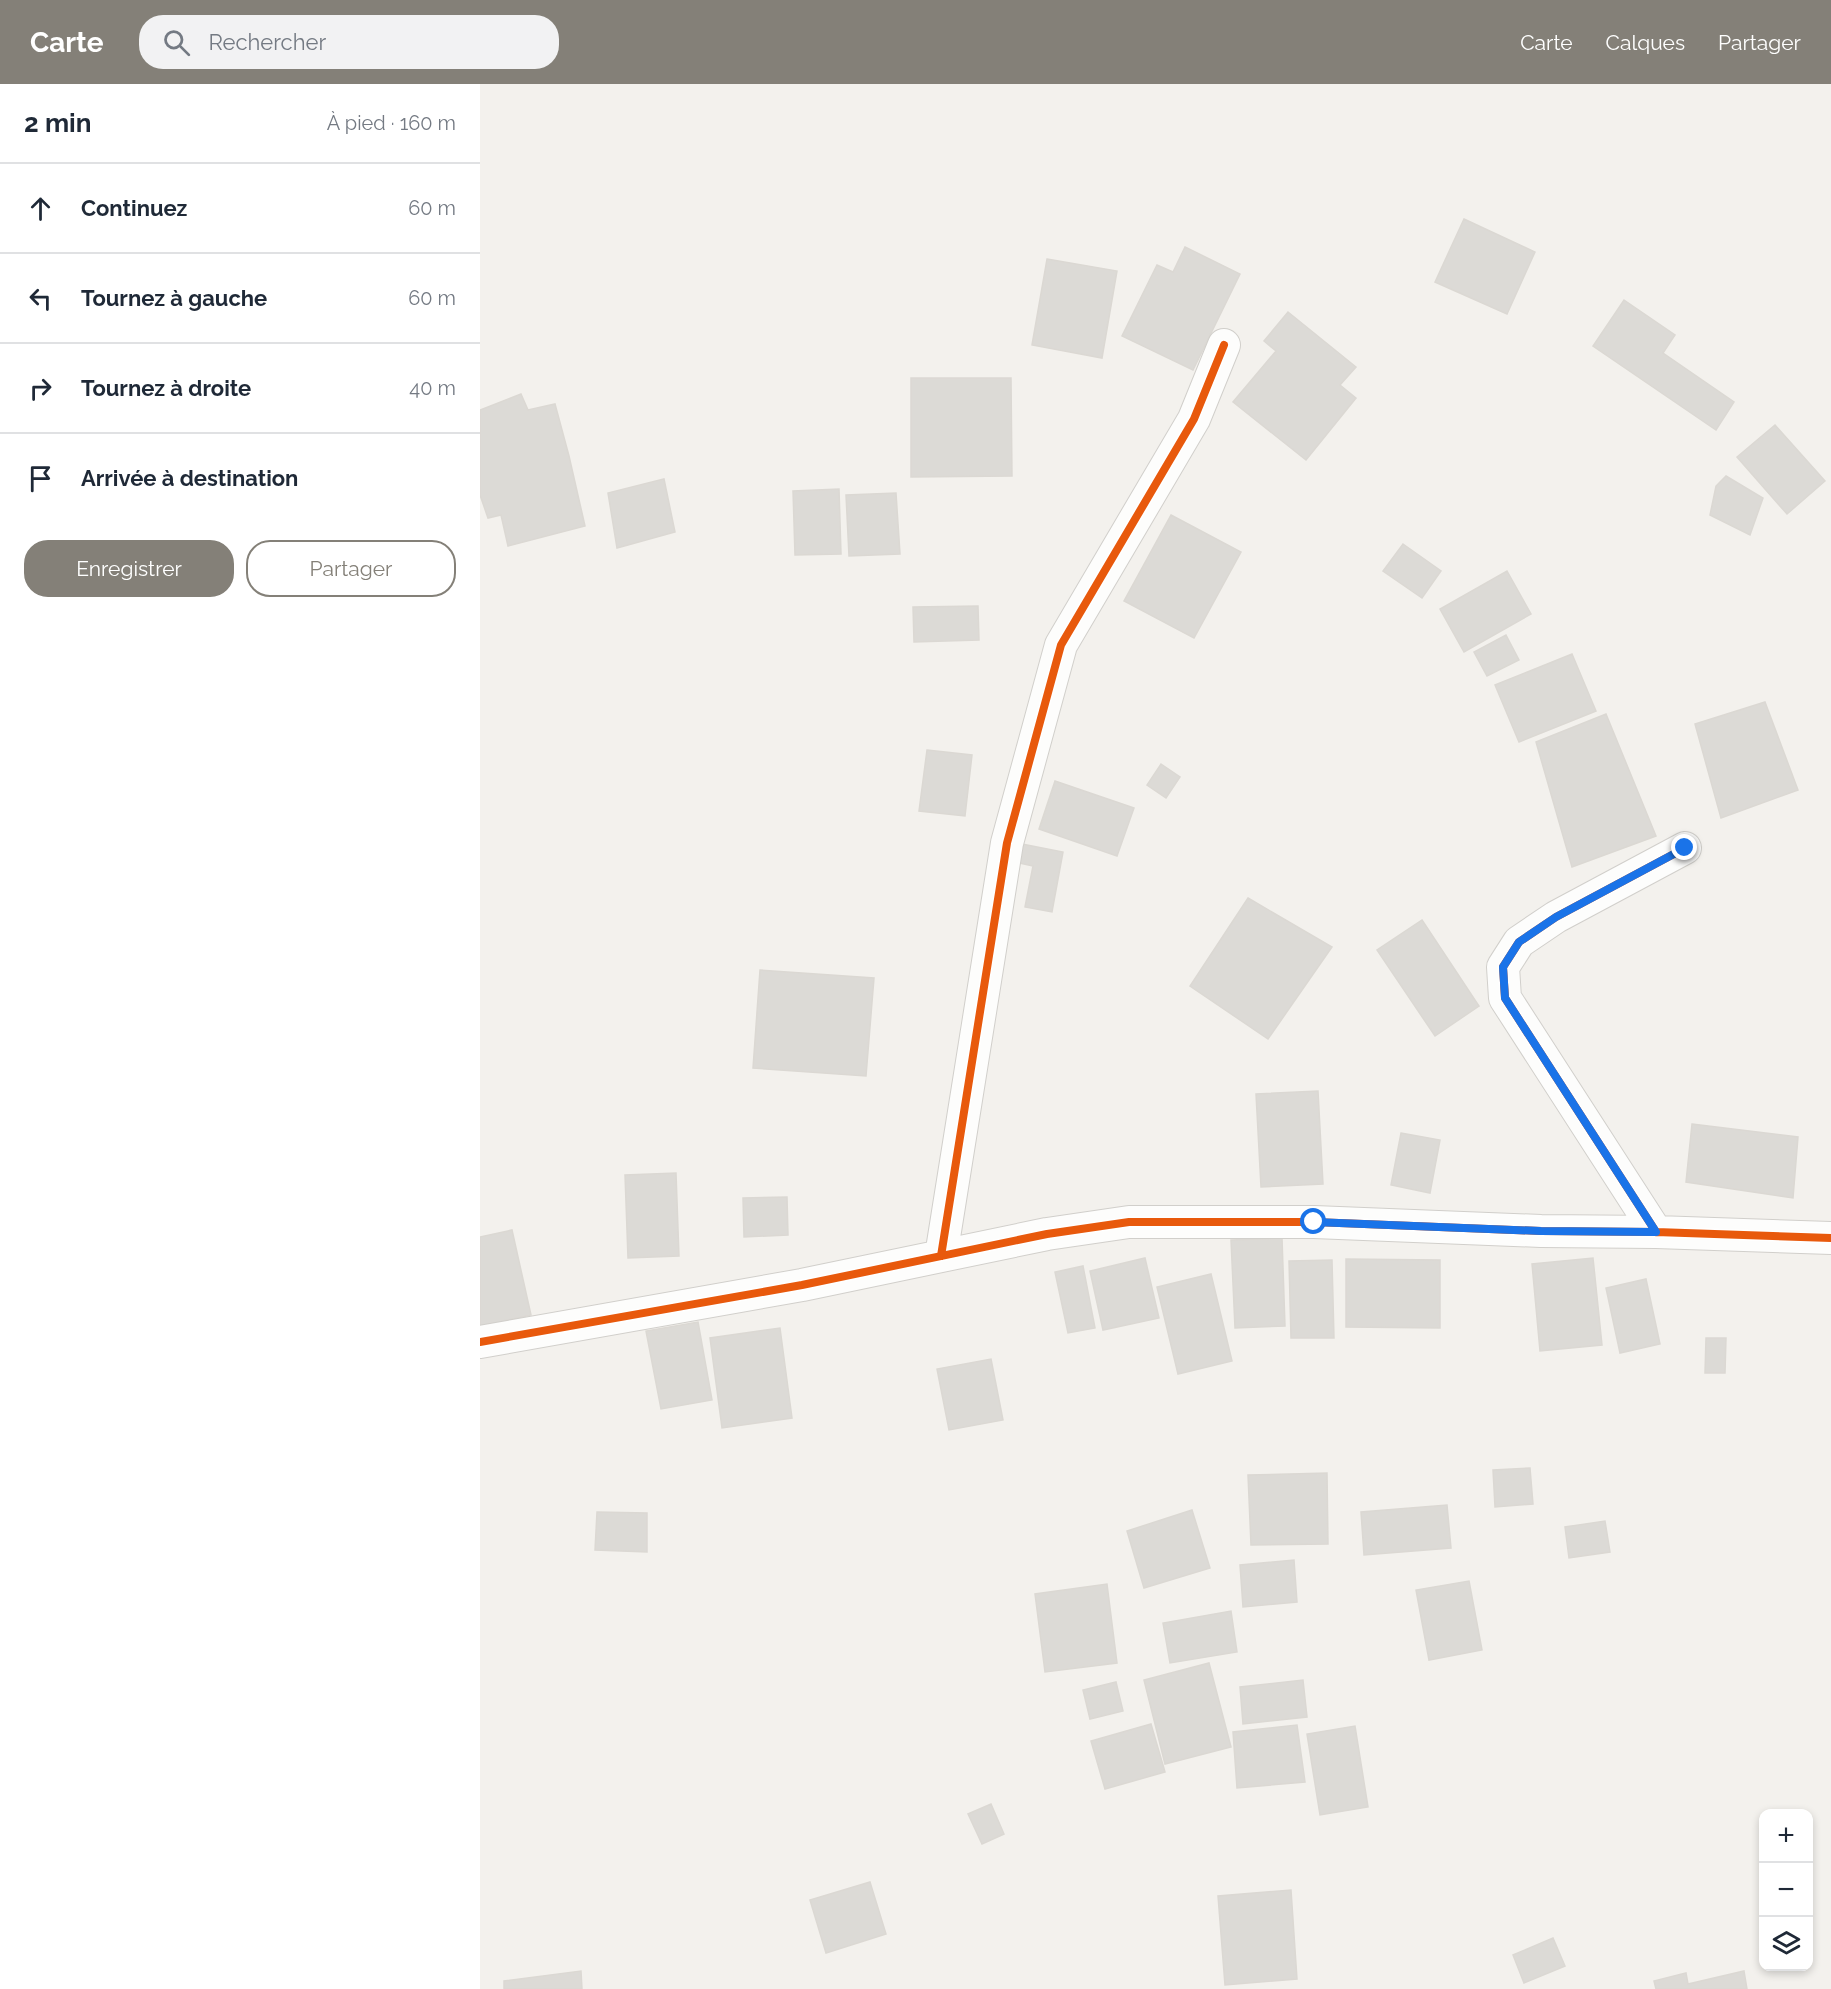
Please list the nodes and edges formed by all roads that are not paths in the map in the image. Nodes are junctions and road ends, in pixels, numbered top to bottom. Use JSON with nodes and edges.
{"nodes":[{"id":1,"x":1224,"y":345,"type":"dead end"},
{"id":2,"x":1685,"y":848,"type":"dead end"},
{"id":3,"x":1656,"y":1232,"type":"junction"},
{"id":4,"x":1831,"y":1238,"type":"edge"},
{"id":5,"x":940,"y":1256,"type":"junction"},
{"id":6,"x":480,"y":1342,"type":"edge"}],
"edges":[{"from":1,"to":5,"type":"street"},
{"from":2,"to":3,"type":"street"},
{"from":3,"to":4,"type":"street"},
{"from":3,"to":5,"type":"street"},
{"from":5,"to":6,"type":"street"}]}
